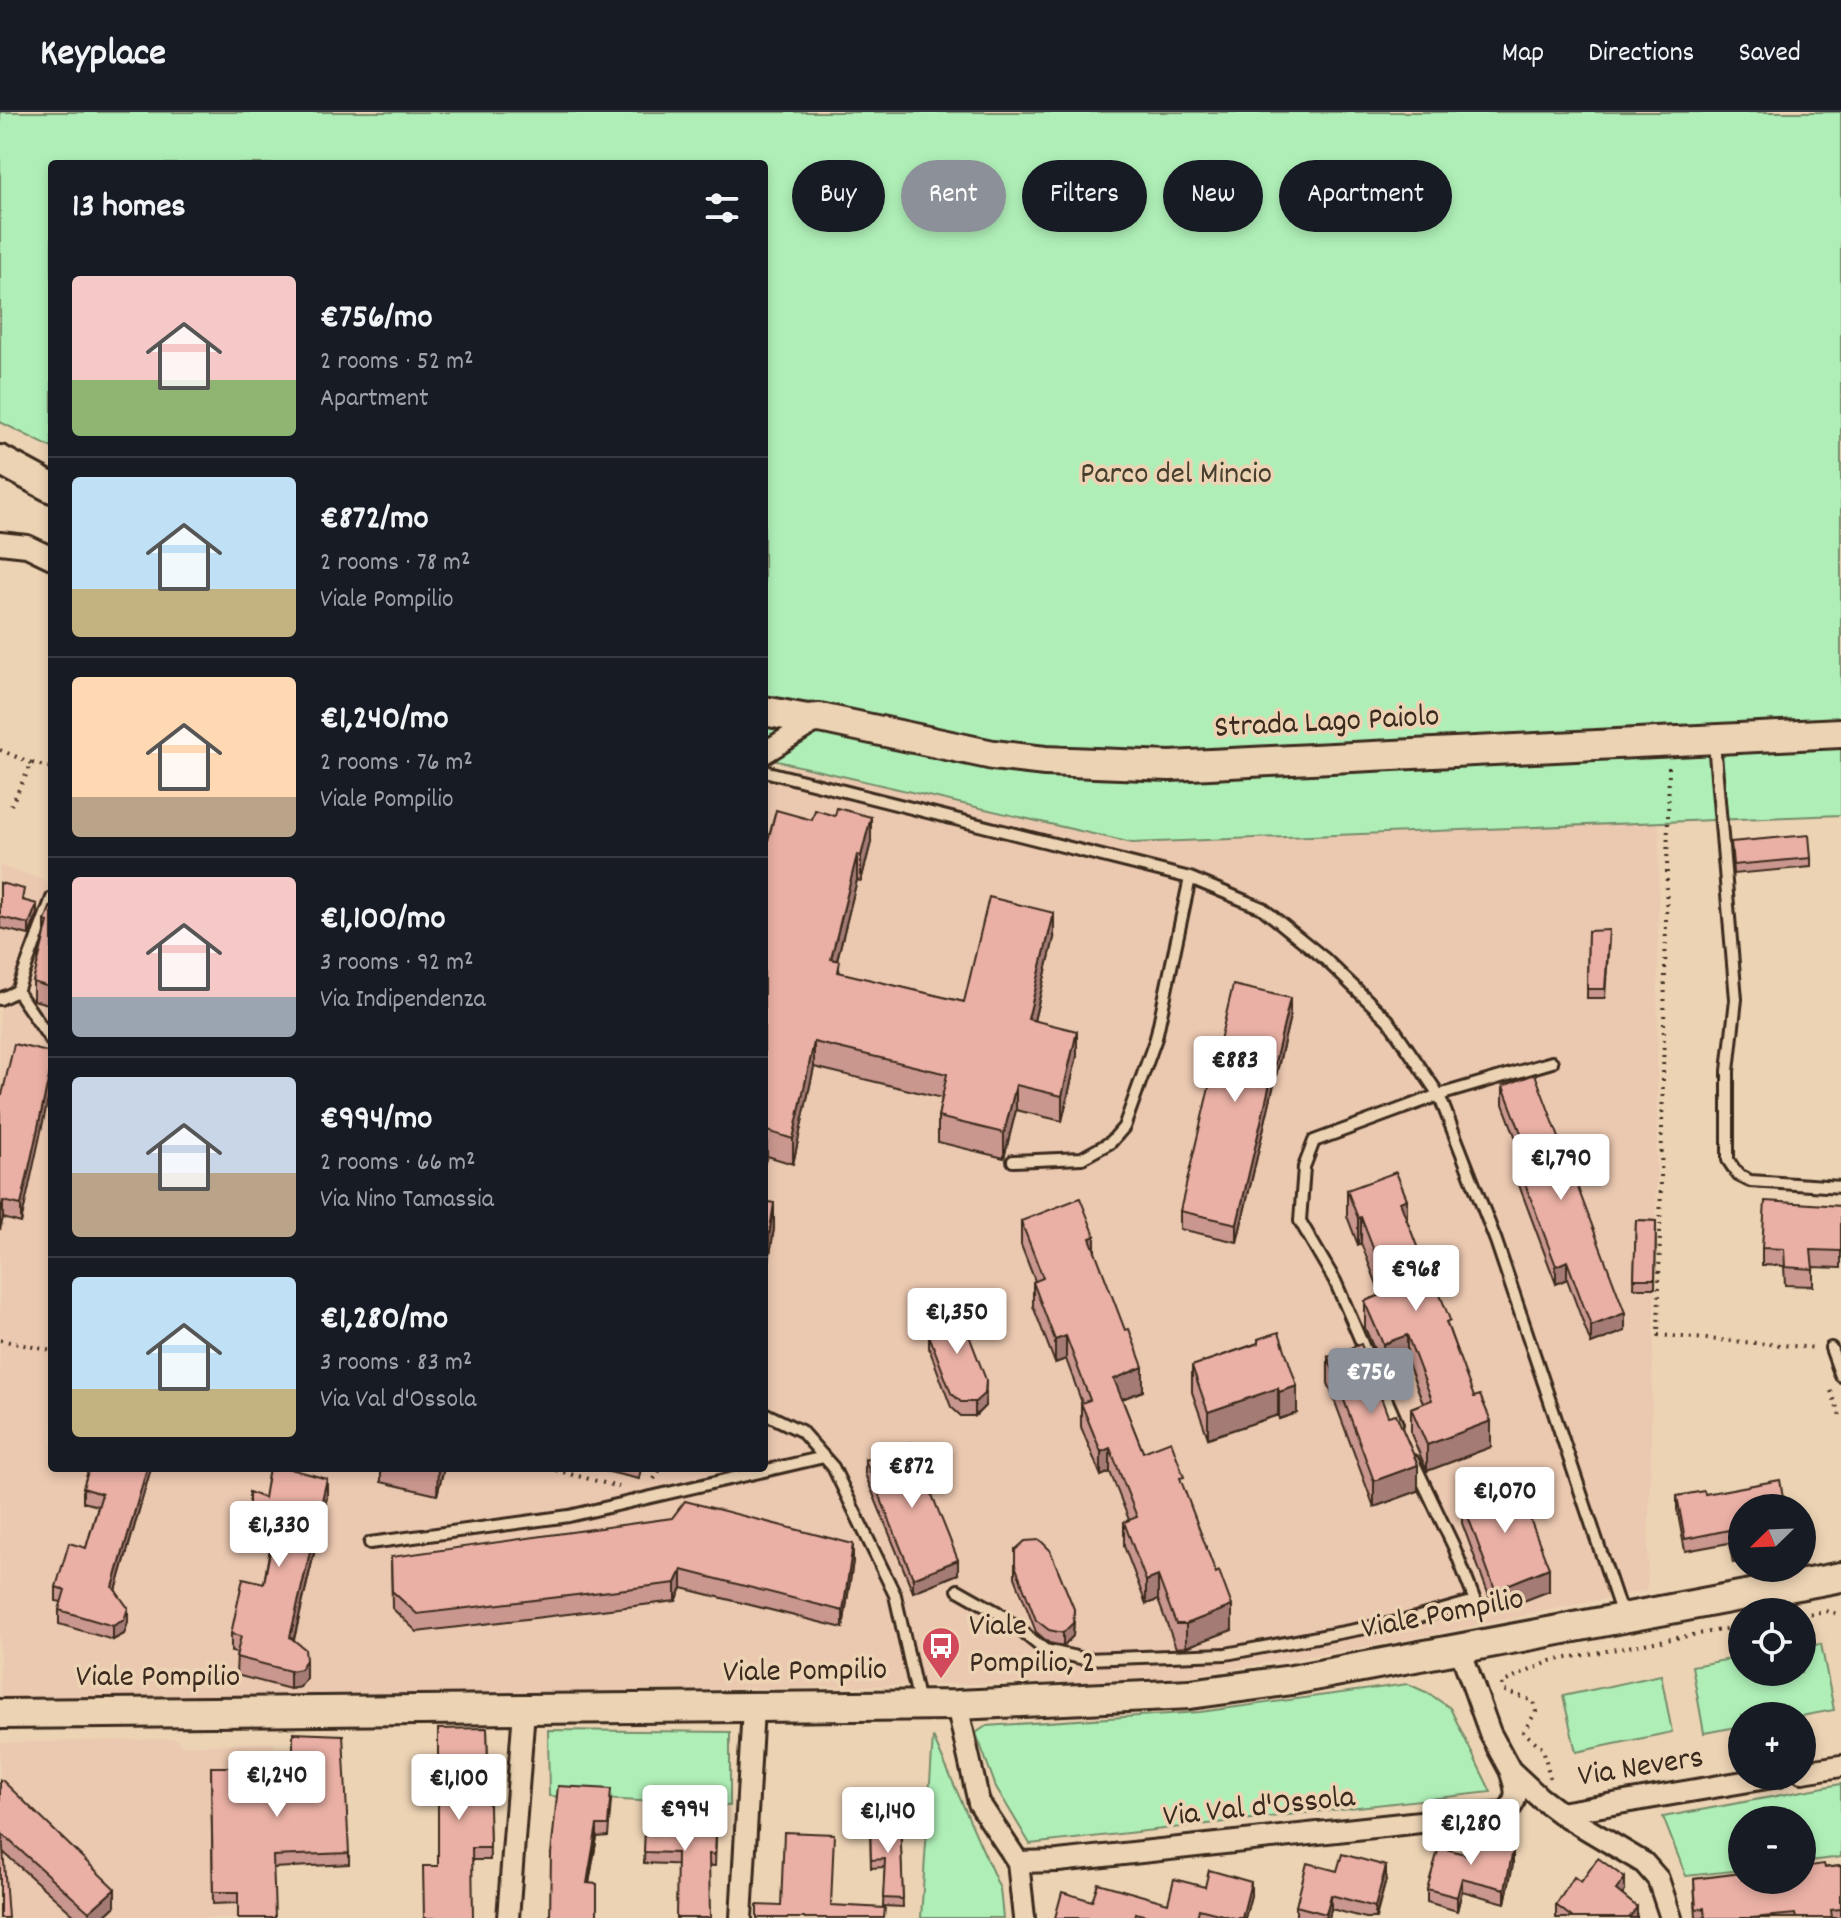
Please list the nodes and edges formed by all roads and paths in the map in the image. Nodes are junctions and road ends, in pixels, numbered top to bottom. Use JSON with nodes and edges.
{"nodes":[{"id":1,"x":0,"y":460,"type":"edge"},
{"id":2,"x":48,"y":486,"type":"edge"},
{"id":3,"x":0,"y":543,"type":"edge"},
{"id":4,"x":48,"y":556,"type":"edge"},
{"id":5,"x":768,"y":700,"type":"edge"},
{"id":6,"x":768,"y":712,"type":"edge"},
{"id":7,"x":820,"y":718,"type":"junction"},
{"id":8,"x":1841,"y":733,"type":"edge"},
{"id":9,"x":1714,"y":740,"type":"junction"},
{"id":10,"x":0,"y":750,"type":"edge"},
{"id":11,"x":768,"y":750,"type":"edge"},
{"id":12,"x":32,"y":763,"type":"junction"},
{"id":13,"x":48,"y":767,"type":"edge"},
{"id":14,"x":1669,"y":767,"type":"dead end"},
{"id":15,"x":768,"y":772,"type":"edge"},
{"id":16,"x":11,"y":805,"type":"dead end"},
{"id":17,"x":1190,"y":878,"type":"junction"},
{"id":18,"x":48,"y":910,"type":"edge"},
{"id":19,"x":17,"y":991,"type":"junction"},
{"id":20,"x":0,"y":999,"type":"edge"},
{"id":21,"x":48,"y":1036,"type":"edge"},
{"id":22,"x":1552,"y":1062,"type":"dead end"},
{"id":23,"x":1439,"y":1095,"type":"junction"},
{"id":24,"x":1013,"y":1161,"type":"dead end"},
{"id":25,"x":1841,"y":1187,"type":"edge"},
{"id":26,"x":0,"y":1340,"type":"edge"},
{"id":27,"x":1817,"y":1348,"type":"dead end"},
{"id":28,"x":1831,"y":1348,"type":"dead end"},
{"id":29,"x":48,"y":1350,"type":"edge"},
{"id":30,"x":1841,"y":1376,"type":"edge"},
{"id":31,"x":1831,"y":1391,"type":"dead end"},
{"id":32,"x":768,"y":1415,"type":"edge"},
{"id":33,"x":1841,"y":1419,"type":"edge"},
{"id":34,"x":1404,"y":1439,"type":"edge"},
{"id":35,"x":1410,"y":1453,"type":"edge"},
{"id":36,"x":824,"y":1457,"type":"junction"},
{"id":37,"x":768,"y":1470,"type":"edge"},
{"id":38,"x":563,"y":1472,"type":"edge"},
{"id":39,"x":658,"y":1472,"type":"edge"},
{"id":40,"x":759,"y":1472,"type":"edge"},
{"id":41,"x":652,"y":1482,"type":"dead end"},
{"id":42,"x":624,"y":1488,"type":"dead end"},
{"id":43,"x":370,"y":1543,"type":"dead end"},
{"id":44,"x":1841,"y":1577,"type":"edge"},
{"id":45,"x":958,"y":1590,"type":"dead end"},
{"id":46,"x":1816,"y":1613,"type":"edge"},
{"id":47,"x":1841,"y":1615,"type":"edge"},
{"id":48,"x":1622,"y":1617,"type":"junction"},
{"id":49,"x":1728,"y":1629,"type":"edge"},
{"id":50,"x":1460,"y":1649,"type":"junction"},
{"id":51,"x":957,"y":1705,"type":"junction"},
{"id":52,"x":920,"y":1706,"type":"junction"},
{"id":53,"x":753,"y":1708,"type":"junction"},
{"id":54,"x":529,"y":1710,"type":"junction"},
{"id":55,"x":0,"y":1714,"type":"edge"},
{"id":56,"x":1841,"y":1766,"type":"edge"},
{"id":57,"x":1510,"y":1770,"type":"junction"},
{"id":58,"x":1816,"y":1770,"type":"edge"},
{"id":59,"x":1728,"y":1783,"type":"edge"},
{"id":60,"x":1554,"y":1808,"type":"junction"},
{"id":61,"x":1018,"y":1862,"type":"junction"},
{"id":62,"x":508,"y":1918,"type":"edge"},
{"id":63,"x":517,"y":1918,"type":"edge"},
{"id":64,"x":741,"y":1918,"type":"edge"},
{"id":65,"x":1024,"y":1918,"type":"edge"},
{"id":66,"x":1671,"y":1918,"type":"edge"}],
"edges":[{"from":1,"to":2,"type":"street"},
{"from":3,"to":4,"type":"street"},
{"from":5,"to":7,"type":"street","name":"Strada Lago Paiolo"},
{"from":6,"to":7,"type":"street","name":"Strada Lago Paiolo"},
{"from":7,"to":9,"type":"street","name":"Strada Lago Paiolo"},
{"from":7,"to":11,"type":"street"},
{"from":8,"to":9,"type":"street","name":"Strada Lago Paiolo"},
{"from":9,"to":25,"type":"lane"},
{"from":10,"to":12,"type":"path"},
{"from":12,"to":13,"type":"path"},
{"from":12,"to":16,"type":"path"},
{"from":14,"to":27,"type":"path"},
{"from":15,"to":17,"type":"lane"},
{"from":17,"to":23,"type":"lane"},
{"from":17,"to":24,"type":"lane"},
{"from":18,"to":19,"type":"lane"},
{"from":19,"to":20,"type":"lane"},
{"from":19,"to":21,"type":"lane"},
{"from":22,"to":23,"type":"lane"},
{"from":23,"to":34,"type":"lane"},
{"from":23,"to":48,"type":"lane"},
{"from":26,"to":29,"type":"path"},
{"from":28,"to":30,"type":"lane"},
{"from":31,"to":33,"type":"path"},
{"from":32,"to":36,"type":"lane"},
{"from":35,"to":45,"type":"lane"},
{"from":36,"to":37,"type":"lane"},
{"from":36,"to":52,"type":"lane"},
{"from":38,"to":42,"type":"path"},
{"from":39,"to":41,"type":"path"},
{"from":40,"to":43,"type":"lane"},
{"from":44,"to":48,"type":"street","name":"Viale Pompilio"},
{"from":46,"to":47,"type":"path"},
{"from":48,"to":50,"type":"street","name":"Viale Pompilio"},
{"from":49,"to":60,"type":"path"},
{"from":50,"to":51,"type":"street","name":"Viale Pompilio"},
{"from":50,"to":57,"type":"street"},
{"from":51,"to":52,"type":"street","name":"Viale Pompilio"},
{"from":51,"to":61,"type":"street"},
{"from":52,"to":53,"type":"street","name":"Viale Pompilio"},
{"from":53,"to":54,"type":"street","name":"Viale Pompilio"},
{"from":53,"to":64,"type":"street"},
{"from":54,"to":55,"type":"street","name":"Viale Pompilio"},
{"from":54,"to":62,"type":"street"},
{"from":54,"to":63,"type":"lane"},
{"from":56,"to":58,"type":"street"},
{"from":57,"to":60,"type":"street"},
{"from":57,"to":61,"type":"street","name":"Via Val d'Ossola"},
{"from":59,"to":60,"type":"street","name":"Via Nevers"},
{"from":60,"to":66,"type":"street"},
{"from":61,"to":65,"type":"street"}]}
